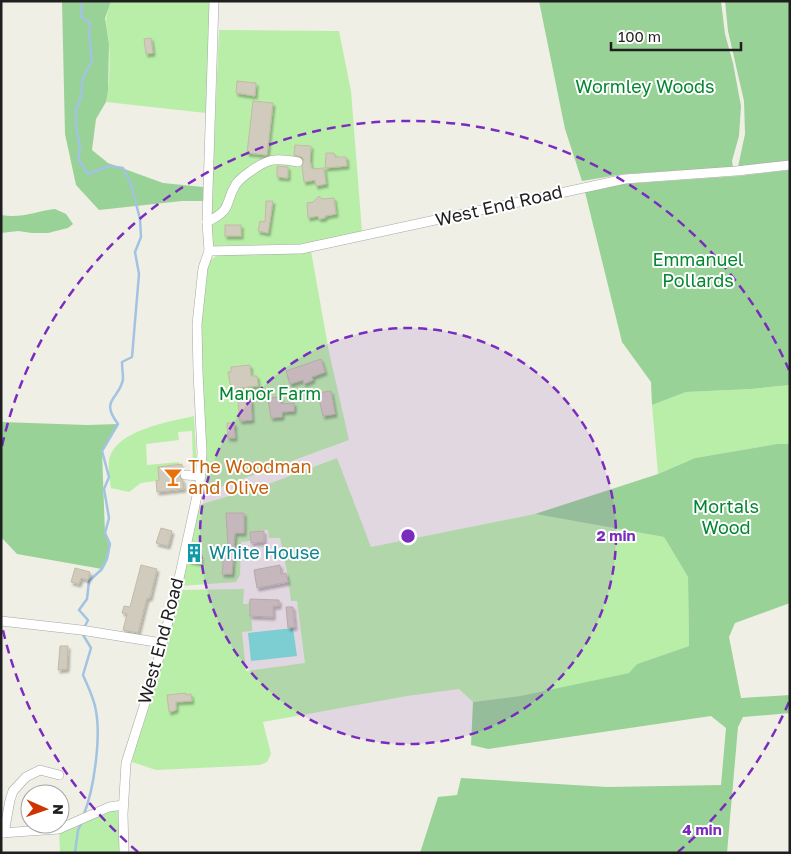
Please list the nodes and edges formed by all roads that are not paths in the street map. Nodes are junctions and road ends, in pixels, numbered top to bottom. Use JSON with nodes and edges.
{"nodes":[{"id":1,"x":214,"y":1,"type":"edge"},
{"id":2,"x":298,"y":162,"type":"dead end"},
{"id":3,"x":790,"y":165,"type":"edge"},
{"id":4,"x":207,"y":222,"type":"junction"},
{"id":5,"x":209,"y":251,"type":"junction"},
{"id":6,"x":185,"y":476,"type":"dead end"},
{"id":7,"x":201,"y":476,"type":"junction"},
{"id":8,"x":1,"y":621,"type":"edge"},
{"id":9,"x":162,"y":644,"type":"junction"},
{"id":10,"x":58,"y":775,"type":"dead end"},
{"id":11,"x":123,"y":805,"type":"junction"},
{"id":12,"x":3,"y":833,"type":"edge"},
{"id":13,"x":124,"y":853,"type":"edge"}],
"edges":[{"from":1,"to":4,"type":"street","name":"West End Road"},
{"from":2,"to":4,"type":"street"},
{"from":3,"to":5,"type":"street","name":"West End Road"},
{"from":4,"to":5,"type":"street","name":"West End Road"},
{"from":5,"to":7,"type":"street","name":"West End Road"},
{"from":6,"to":7,"type":"street"},
{"from":7,"to":9,"type":"street","name":"West End Road"},
{"from":8,"to":9,"type":"street"},
{"from":9,"to":11,"type":"street","name":"West End Road"},
{"from":10,"to":12,"type":"street"},
{"from":11,"to":12,"type":"street"},
{"from":11,"to":13,"type":"street","name":"West End Road"}]}
